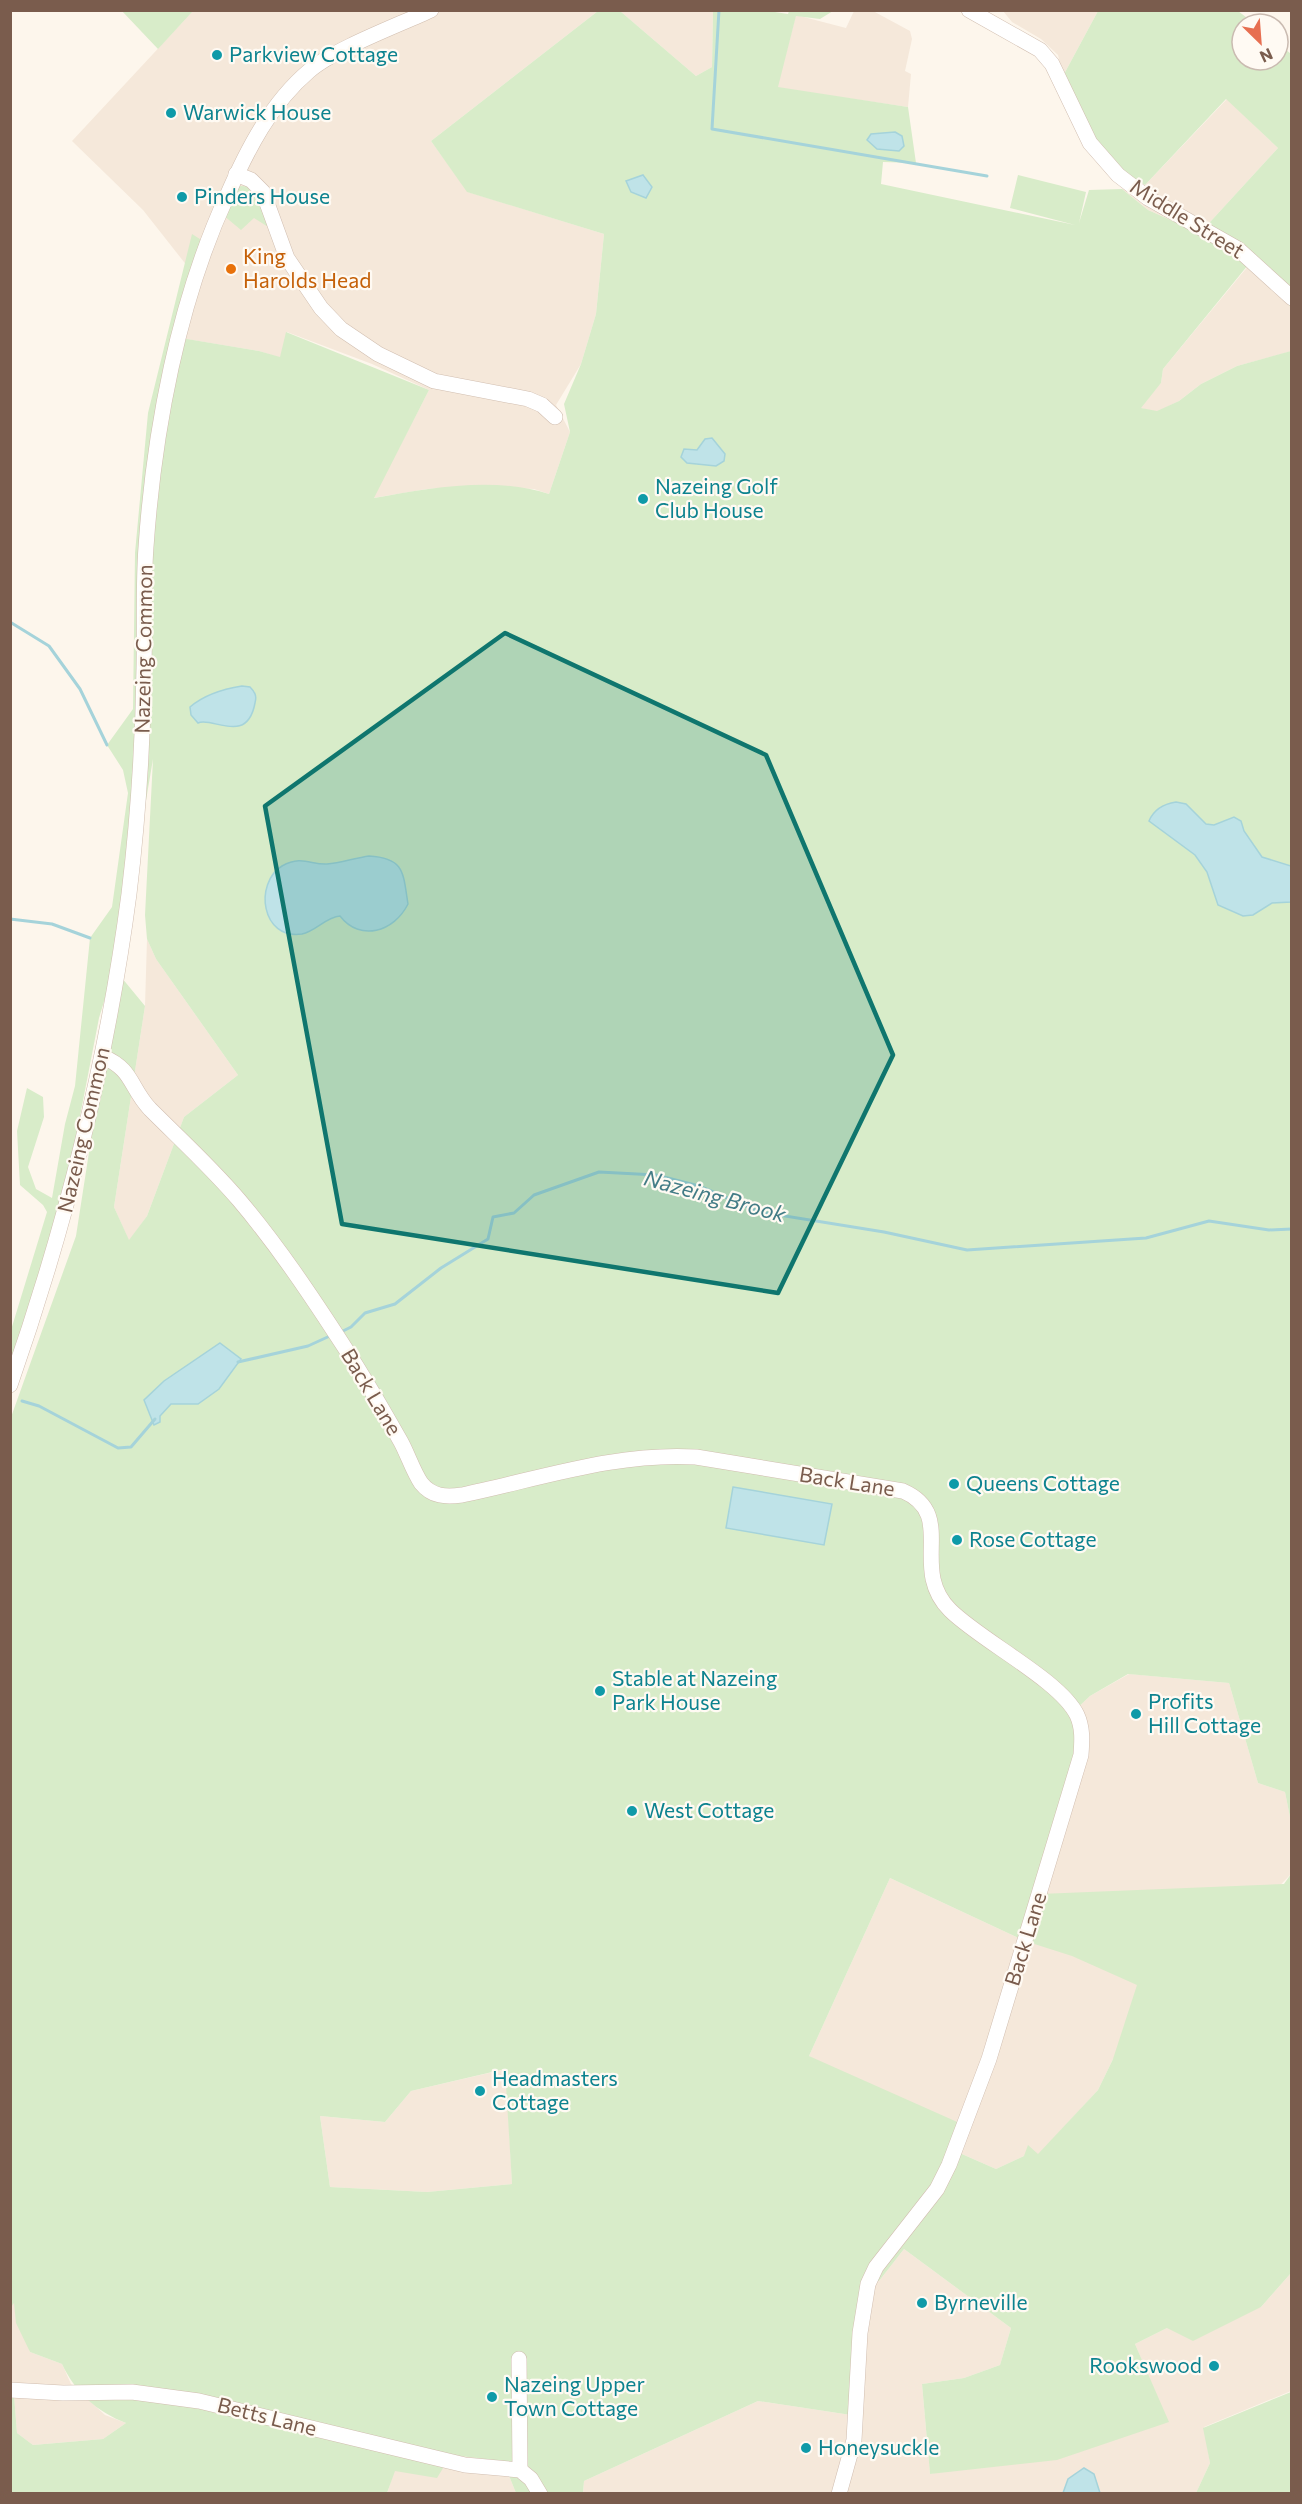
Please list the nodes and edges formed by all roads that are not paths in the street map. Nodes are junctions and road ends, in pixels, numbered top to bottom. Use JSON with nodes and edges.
{"nodes":[{"id":1,"x":431,"y":10,"type":"edge"},
{"id":2,"x":969,"y":10,"type":"edge"},
{"id":3,"x":236,"y":174,"type":"junction"},
{"id":4,"x":1292,"y":298,"type":"edge"},
{"id":5,"x":555,"y":417,"type":"dead end"},
{"id":6,"x":103,"y":1056,"type":"junction"},
{"id":7,"x":10,"y":1385,"type":"edge"},
{"id":8,"x":519,"y":2359,"type":"dead end"},
{"id":9,"x":10,"y":2390,"type":"edge"},
{"id":10,"x":520,"y":2470,"type":"junction"},
{"id":11,"x":540,"y":2493,"type":"edge"},
{"id":12,"x":839,"y":2493,"type":"edge"}],
"edges":[{"from":1,"to":3,"type":"street","name":"Nazeing Common"},
{"from":2,"to":4,"type":"street","name":"Middle Street"},
{"from":3,"to":5,"type":"street"},
{"from":3,"to":6,"type":"street","name":"Nazeing Common"},
{"from":6,"to":7,"type":"street","name":"Nazeing Common"},
{"from":6,"to":12,"type":"street","name":"Back Lane"},
{"from":8,"to":10,"type":"street"},
{"from":9,"to":10,"type":"street","name":"Betts Lane"},
{"from":10,"to":11,"type":"street"}]}
